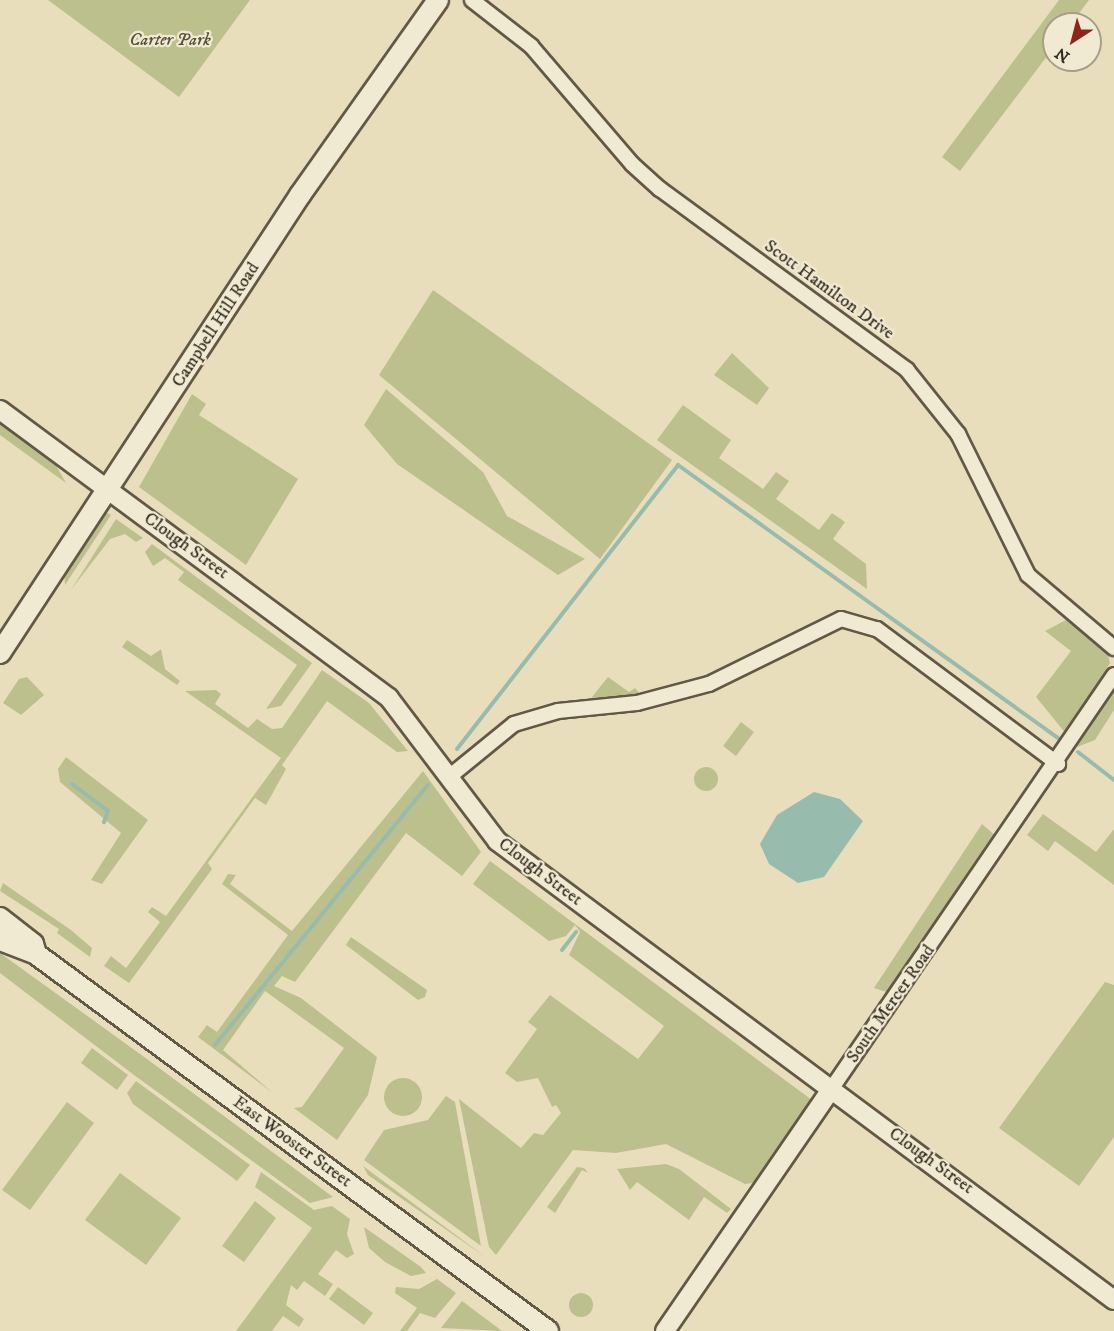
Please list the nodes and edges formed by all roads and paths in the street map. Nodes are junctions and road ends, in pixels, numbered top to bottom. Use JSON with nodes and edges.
{"nodes":[{"id":1,"x":438,"y":0,"type":"edge"},
{"id":2,"x":472,"y":0,"type":"edge"},
{"id":3,"x":0,"y":410,"type":"edge"},
{"id":4,"x":110,"y":490,"type":"junction"},
{"id":5,"x":1114,"y":648,"type":"edge"},
{"id":6,"x":0,"y":653,"type":"edge"},
{"id":7,"x":1114,"y":675,"type":"edge"},
{"id":8,"x":1058,"y":764,"type":"junction"},
{"id":9,"x":448,"y":777,"type":"junction"},
{"id":10,"x":0,"y":918,"type":"edge"},
{"id":11,"x":0,"y":940,"type":"edge"},
{"id":12,"x":36,"y":954,"type":"junction"},
{"id":13,"x":832,"y":1088,"type":"junction"},
{"id":14,"x":1114,"y":1300,"type":"edge"},
{"id":15,"x":548,"y":1331,"type":"edge"},
{"id":16,"x":665,"y":1331,"type":"edge"}],
"edges":[{"from":1,"to":4,"type":"main road","name":"Campbell Hill Road"},
{"from":2,"to":5,"type":"street","name":"Scott Hamilton Drive"},
{"from":3,"to":4,"type":"street","name":"Clough Street"},
{"from":4,"to":6,"type":"main road","name":"Campbell Hill Road"},
{"from":4,"to":9,"type":"street","name":"Clough Street"},
{"from":7,"to":8,"type":"street","name":"South Mercer Road"},
{"from":8,"to":9,"type":"street"},
{"from":8,"to":13,"type":"street","name":"South Mercer Road"},
{"from":9,"to":13,"type":"street","name":"Clough Street"},
{"from":10,"to":12,"type":"main road","name":"East Wooster Street"},
{"from":11,"to":12,"type":"main road","name":"East Wooster Street"},
{"from":12,"to":15,"type":"main road","name":"East Wooster Street"},
{"from":13,"to":14,"type":"street","name":"Clough Street"},
{"from":13,"to":16,"type":"street","name":"South Mercer Road"}]}
